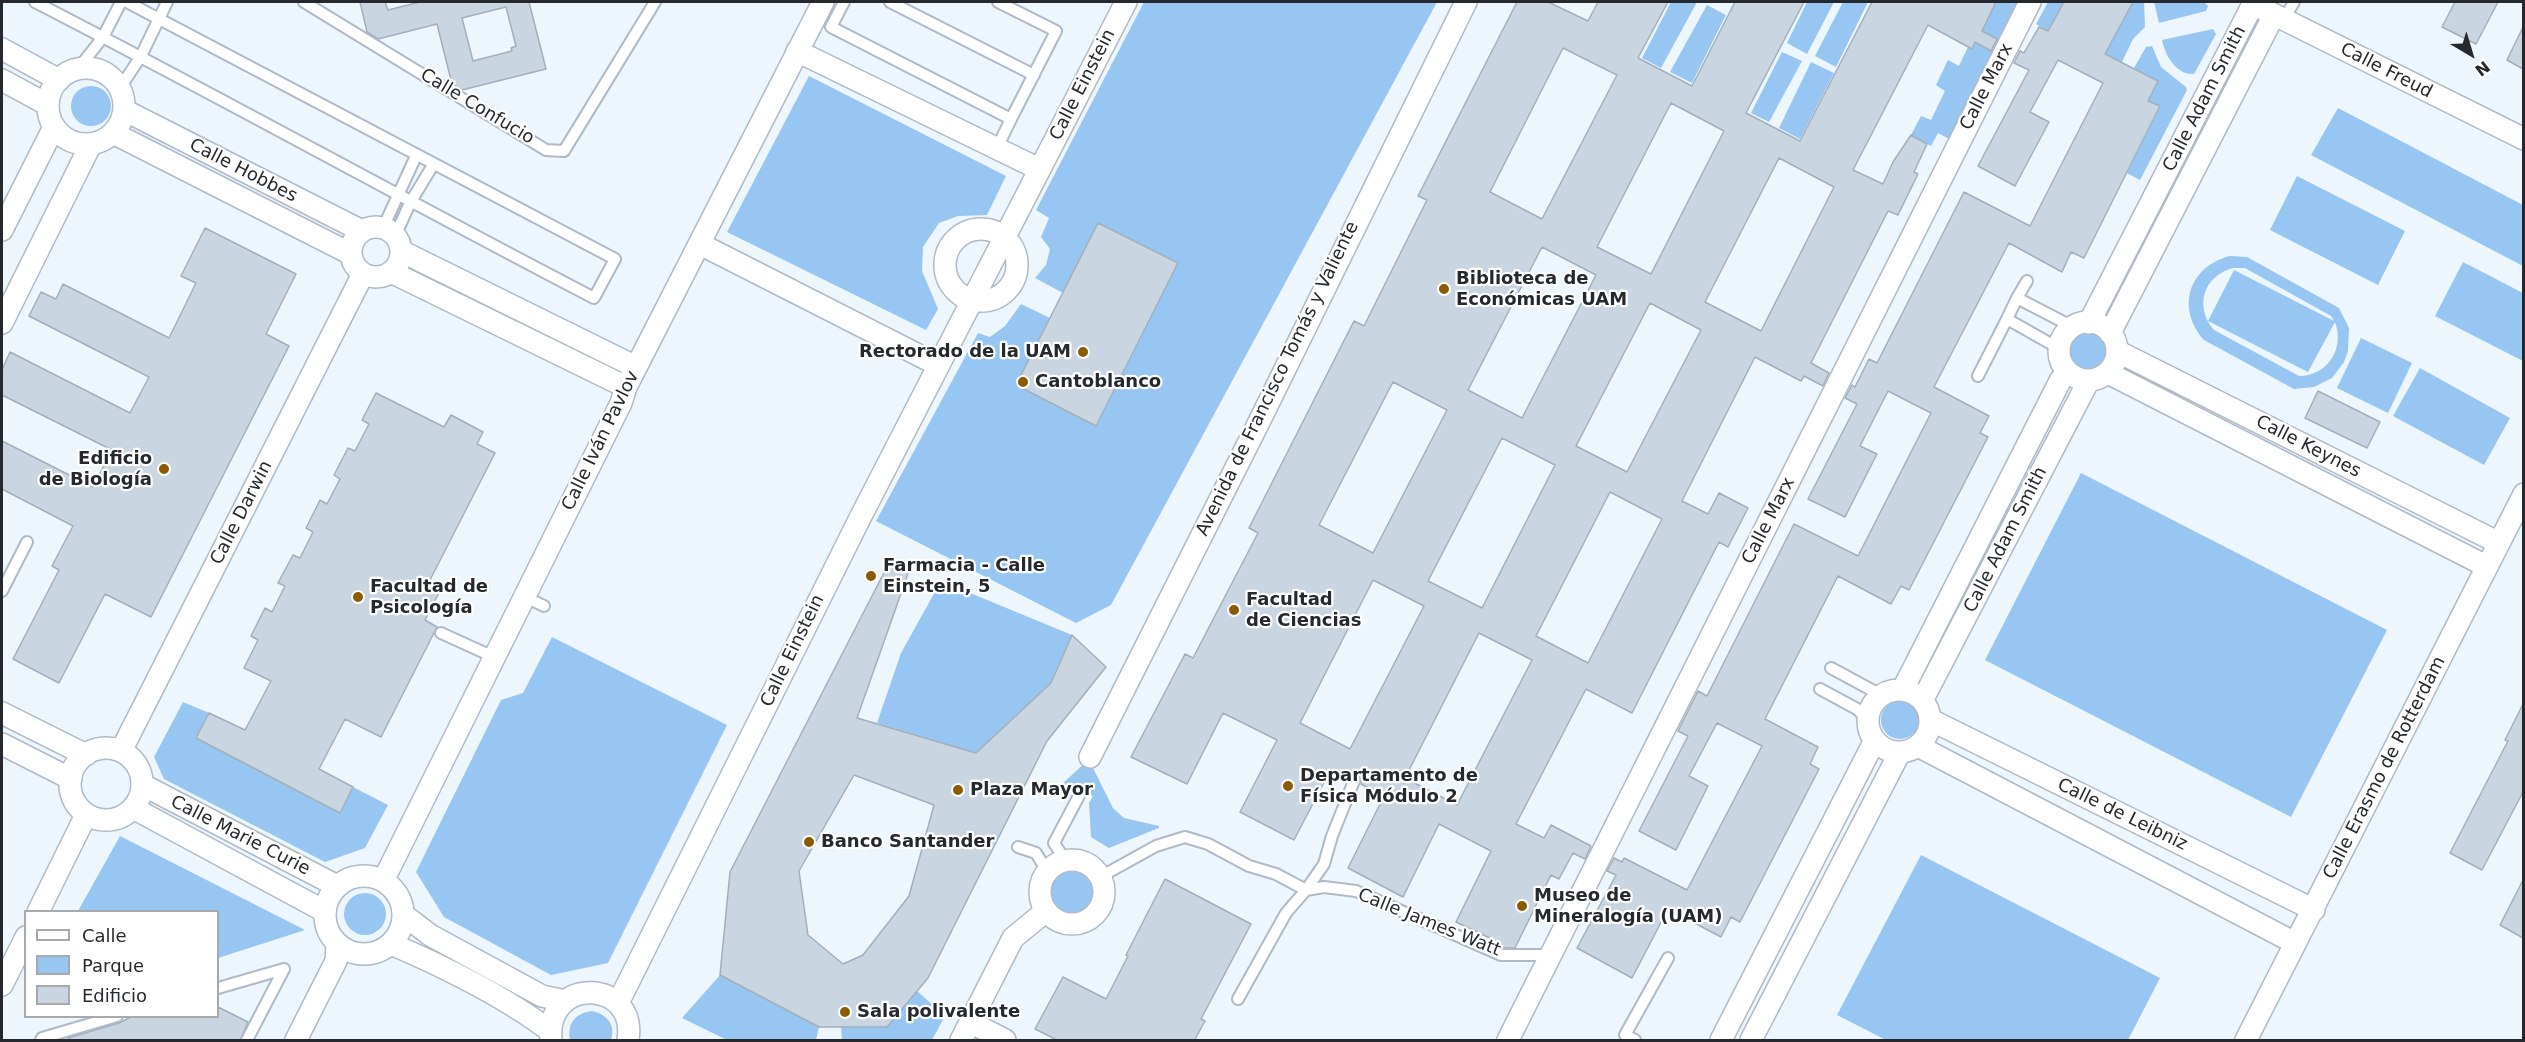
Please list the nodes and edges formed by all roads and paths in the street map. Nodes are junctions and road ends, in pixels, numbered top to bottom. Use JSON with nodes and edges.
{"nodes":[{"id":1,"x":35,"y":2,"type":"edge"},
{"id":2,"x":121,"y":2,"type":"edge"},
{"id":3,"x":127,"y":2,"type":"edge"},
{"id":4,"x":167,"y":2,"type":"edge"},
{"id":5,"x":304,"y":2,"type":"edge"},
{"id":6,"x":655,"y":2,"type":"edge"},
{"id":7,"x":823,"y":2,"type":"edge"},
{"id":8,"x":844,"y":2,"type":"edge"},
{"id":9,"x":890,"y":2,"type":"edge"},
{"id":10,"x":998,"y":2,"type":"edge"},
{"id":11,"x":1112,"y":2,"type":"edge"},
{"id":12,"x":1126,"y":2,"type":"edge"},
{"id":13,"x":1466,"y":2,"type":"edge"},
{"id":14,"x":2030,"y":2,"type":"edge"},
{"id":15,"x":2251,"y":3,"type":"edge"},
{"id":16,"x":2284,"y":12,"type":"edge"},
{"id":17,"x":159,"y":18,"type":"junction"},
{"id":18,"x":103,"y":37,"type":"junction"},
{"id":19,"x":2,"y":49,"type":"edge"},
{"id":20,"x":797,"y":51,"type":"junction"},
{"id":21,"x":141,"y":56,"type":"junction"},
{"id":22,"x":68,"y":74,"type":"junction"},
{"id":23,"x":1034,"y":75,"type":"junction"},
{"id":24,"x":2,"y":80,"type":"edge"},
{"id":25,"x":120,"y":88,"type":"junction"},
{"id":26,"x":48,"y":105,"type":"junction"},
{"id":27,"x":124,"y":110,"type":"junction"},
{"id":28,"x":1011,"y":119,"type":"junction"},
{"id":29,"x":54,"y":127,"type":"junction"},
{"id":30,"x":113,"y":133,"type":"junction"},
{"id":31,"x":2523,"y":139,"type":"edge"},
{"id":32,"x":91,"y":144,"type":"junction"},
{"id":33,"x":996,"y":150,"type":"junction"},
{"id":34,"x":416,"y":156,"type":"junction"},
{"id":35,"x":433,"y":165,"type":"junction"},
{"id":36,"x":1034,"y":167,"type":"junction"},
{"id":37,"x":396,"y":195,"type":"junction"},
{"id":38,"x":410,"y":202,"type":"junction"},
{"id":39,"x":2,"y":230,"type":"edge"},
{"id":40,"x":1000,"y":234,"type":"junction"},
{"id":41,"x":385,"y":237,"type":"junction"},
{"id":42,"x":700,"y":244,"type":"junction"},
{"id":43,"x":351,"y":254,"type":"junction"},
{"id":44,"x":391,"y":272,"type":"junction"},
{"id":45,"x":363,"y":274,"type":"junction"},
{"id":46,"x":2027,"y":281,"type":"dead end"},
{"id":47,"x":2017,"y":298,"type":"junction"},
{"id":48,"x":967,"y":299,"type":"junction"},
{"id":49,"x":2007,"y":319,"type":"junction"},
{"id":50,"x":2,"y":323,"type":"edge"},
{"id":51,"x":2081,"y":325,"type":"junction"},
{"id":52,"x":2114,"y":342,"type":"junction"},
{"id":53,"x":2060,"y":349,"type":"junction"},
{"id":54,"x":933,"y":362,"type":"junction"},
{"id":55,"x":636,"y":368,"type":"junction"},
{"id":56,"x":2067,"y":371,"type":"junction"},
{"id":57,"x":1978,"y":376,"type":"dead end"},
{"id":58,"x":2098,"y":377,"type":"junction"},
{"id":59,"x":626,"y":387,"type":"junction"},
{"id":60,"x":2523,"y":494,"type":"edge"},
{"id":61,"x":27,"y":542,"type":"dead end"},
{"id":62,"x":2499,"y":543,"type":"junction"},
{"id":63,"x":2486,"y":566,"type":"junction"},
{"id":64,"x":2,"y":591,"type":"edge"},
{"id":65,"x":525,"y":597,"type":"junction"},
{"id":66,"x":544,"y":606,"type":"dead end"},
{"id":67,"x":441,"y":633,"type":"dead end"},
{"id":68,"x":496,"y":658,"type":"junction"},
{"id":69,"x":1831,"y":668,"type":"dead end"},
{"id":70,"x":1820,"y":689,"type":"dead end"},
{"id":71,"x":1903,"y":689,"type":"junction"},
{"id":72,"x":1881,"y":695,"type":"junction"},
{"id":73,"x":1923,"y":699,"type":"junction"},
{"id":74,"x":2,"y":712,"type":"edge"},
{"id":75,"x":1868,"y":720,"type":"junction"},
{"id":76,"x":1931,"y":720,"type":"junction"},
{"id":77,"x":1875,"y":742,"type":"junction"},
{"id":78,"x":2,"y":744,"type":"edge"},
{"id":79,"x":1909,"y":749,"type":"junction"},
{"id":80,"x":121,"y":751,"type":"junction"},
{"id":81,"x":86,"y":755,"type":"junction"},
{"id":82,"x":1090,"y":757,"type":"dead end"},
{"id":83,"x":71,"y":779,"type":"junction"},
{"id":84,"x":1354,"y":781,"type":"dead end"},
{"id":85,"x":143,"y":785,"type":"junction"},
{"id":86,"x":1082,"y":790,"type":"dead end"},
{"id":87,"x":133,"y":808,"type":"junction"},
{"id":88,"x":86,"y":815,"type":"junction"},
{"id":89,"x":1018,"y":847,"type":"dead end"},
{"id":90,"x":1056,"y":866,"type":"junction"},
{"id":91,"x":1100,"y":877,"type":"junction"},
{"id":92,"x":383,"y":881,"type":"junction"},
{"id":93,"x":337,"y":886,"type":"junction"},
{"id":94,"x":1306,"y":890,"type":"junction"},
{"id":95,"x":39,"y":910,"type":"edge"},
{"id":96,"x":2314,"y":910,"type":"junction"},
{"id":97,"x":324,"y":911,"type":"junction"},
{"id":98,"x":1046,"y":911,"type":"junction"},
{"id":99,"x":404,"y":915,"type":"junction"},
{"id":100,"x":24,"y":941,"type":"edge"},
{"id":101,"x":2295,"y":943,"type":"junction"},
{"id":102,"x":391,"y":944,"type":"junction"},
{"id":103,"x":337,"y":945,"type":"junction"},
{"id":104,"x":1552,"y":955,"type":"junction"},
{"id":105,"x":1668,"y":958,"type":"dead end"},
{"id":106,"x":2,"y":985,"type":"edge"},
{"id":107,"x":219,"y":988,"type":"edge"},
{"id":108,"x":1238,"y":999,"type":"dead end"},
{"id":109,"x":612,"y":1000,"type":"junction"},
{"id":110,"x":565,"y":1001,"type":"junction"},
{"id":111,"x":113,"y":1018,"type":"edge"},
{"id":112,"x":966,"y":1031,"type":"edge"},
{"id":113,"x":551,"y":1036,"type":"edge"},
{"id":114,"x":633,"y":1038,"type":"edge"},
{"id":115,"x":41,"y":1041,"type":"edge"},
{"id":116,"x":247,"y":1041,"type":"edge"},
{"id":117,"x":296,"y":1041,"type":"edge"},
{"id":118,"x":1005,"y":1041,"type":"edge"},
{"id":119,"x":1508,"y":1041,"type":"edge"},
{"id":120,"x":1635,"y":1041,"type":"edge"},
{"id":121,"x":1721,"y":1041,"type":"edge"},
{"id":122,"x":1751,"y":1041,"type":"edge"},
{"id":123,"x":2246,"y":1041,"type":"edge"}],
"edges":[{"from":1,"to":18,"type":"lane"},
{"from":2,"to":18,"type":"lane"},
{"from":3,"to":17,"type":"lane"},
{"from":4,"to":17,"type":"lane"},
{"from":5,"to":6,"type":"lane","name":"Calle Confucio"},
{"from":7,"to":20,"type":"street","name":"Calle Iván Pavlov"},
{"from":8,"to":28,"type":"lane"},
{"from":9,"to":23,"type":"lane"},
{"from":10,"to":23,"type":"lane"},
{"from":11,"to":36,"type":"street","name":"Calle Einstein"},
{"from":12,"to":36,"type":"street","name":"Calle Einstein"},
{"from":13,"to":82,"type":"street","name":"Avenida de Francisco Tomás y Valiente"},
{"from":14,"to":104,"type":"street","name":"Calle Marx"},
{"from":15,"to":16,"type":"street","name":"Calle Freud"},
{"from":15,"to":51,"type":"street","name":"Calle Adam Smith"},
{"from":16,"to":31,"type":"street","name":"Calle Freud"},
{"from":16,"to":52,"type":"street","name":"Calle Adam Smith"},
{"from":17,"to":21,"type":"lane"},
{"from":17,"to":34,"type":"lane"},
{"from":18,"to":21,"type":"lane"},
{"from":18,"to":22,"type":"lane"},
{"from":19,"to":22,"type":"street"},
{"from":20,"to":33,"type":"street"},
{"from":20,"to":42,"type":"street","name":"Calle Iván Pavlov"},
{"from":21,"to":25,"type":"lane"},
{"from":21,"to":37,"type":"lane"},
{"from":22,"to":25,"type":"street"},
{"from":22,"to":26,"type":"street"},
{"from":23,"to":28,"type":"lane"},
{"from":24,"to":26,"type":"street"},
{"from":25,"to":27,"type":"street"},
{"from":26,"to":29,"type":"street"},
{"from":27,"to":30,"type":"street"},
{"from":27,"to":41,"type":"street","name":"Calle Hobbes"},
{"from":28,"to":33,"type":"lane"},
{"from":29,"to":32,"type":"street"},
{"from":29,"to":39,"type":"street"},
{"from":30,"to":32,"type":"street"},
{"from":30,"to":43,"type":"street","name":"Calle Hobbes"},
{"from":32,"to":50,"type":"street"},
{"from":33,"to":36,"type":"street"},
{"from":34,"to":35,"type":"lane"},
{"from":34,"to":37,"type":"lane"},
{"from":35,"to":38,"type":"lane"},
{"from":35,"to":38,"type":"lane"},
{"from":36,"to":40,"type":"street","name":"Calle Einstein"},
{"from":37,"to":38,"type":"lane"},
{"from":37,"to":41,"type":"lane"},
{"from":38,"to":41,"type":"lane"},
{"from":40,"to":48,"type":"street","name":"Calle Einstein"},
{"from":40,"to":48,"type":"street"},
{"from":40,"to":48,"type":"street"},
{"from":41,"to":43,"type":"street"},
{"from":41,"to":44,"type":"street"},
{"from":41,"to":55,"type":"street","name":"Calle Hobbes"},
{"from":42,"to":54,"type":"street"},
{"from":42,"to":55,"type":"street","name":"Calle Iván Pavlov"},
{"from":43,"to":45,"type":"street"},
{"from":44,"to":45,"type":"street"},
{"from":44,"to":59,"type":"street"},
{"from":45,"to":80,"type":"street","name":"Calle Darwin"},
{"from":46,"to":47,"type":"lane"},
{"from":47,"to":49,"type":"lane"},
{"from":47,"to":51,"type":"lane"},
{"from":48,"to":54,"type":"street","name":"Calle Einstein"},
{"from":49,"to":53,"type":"lane"},
{"from":49,"to":57,"type":"lane"},
{"from":51,"to":52,"type":"street"},
{"from":51,"to":53,"type":"street"},
{"from":52,"to":58,"type":"street"},
{"from":52,"to":62,"type":"street","name":"Calle Keynes"},
{"from":53,"to":56,"type":"street"},
{"from":54,"to":109,"type":"street","name":"Calle Einstein"},
{"from":55,"to":59,"type":"street","name":"Calle Iván Pavlov"},
{"from":56,"to":58,"type":"street"},
{"from":56,"to":71,"type":"street","name":"Calle Adam Smith"},
{"from":58,"to":63,"type":"street","name":"Calle Keynes"},
{"from":58,"to":73,"type":"street","name":"Calle Adam Smith"},
{"from":59,"to":65,"type":"street","name":"Calle Iván Pavlov"},
{"from":60,"to":62,"type":"street","name":"Calle Erasmo de Rotterdam"},
{"from":61,"to":64,"type":"lane"},
{"from":62,"to":63,"type":"street","name":"Calle Erasmo de Rotterdam"},
{"from":63,"to":96,"type":"street","name":"Calle Erasmo de Rotterdam"},
{"from":65,"to":66,"type":"lane"},
{"from":65,"to":68,"type":"street","name":"Calle Iván Pavlov"},
{"from":67,"to":68,"type":"lane"},
{"from":68,"to":92,"type":"street","name":"Calle Iván Pavlov"},
{"from":69,"to":72,"type":"lane"},
{"from":70,"to":75,"type":"lane"},
{"from":71,"to":72,"type":"street"},
{"from":71,"to":73,"type":"street"},
{"from":72,"to":75,"type":"street"},
{"from":73,"to":76,"type":"street"},
{"from":74,"to":81,"type":"street"},
{"from":75,"to":77,"type":"street"},
{"from":76,"to":79,"type":"street"},
{"from":76,"to":96,"type":"street","name":"Calle de Leibniz"},
{"from":77,"to":79,"type":"street"},
{"from":77,"to":121,"type":"street"},
{"from":78,"to":83,"type":"street"},
{"from":79,"to":101,"type":"street","name":"Calle de Leibniz"},
{"from":79,"to":122,"type":"street"},
{"from":80,"to":81,"type":"street"},
{"from":80,"to":85,"type":"street"},
{"from":81,"to":83,"type":"street"},
{"from":83,"to":88,"type":"street"},
{"from":84,"to":94,"type":"lane"},
{"from":85,"to":87,"type":"street"},
{"from":85,"to":93,"type":"street","name":"Calle Marie Curie"},
{"from":86,"to":90,"type":"lane"},
{"from":87,"to":88,"type":"street"},
{"from":87,"to":97,"type":"street","name":"Calle Marie Curie"},
{"from":88,"to":95,"type":"street"},
{"from":89,"to":90,"type":"lane"},
{"from":90,"to":91,"type":"street"},
{"from":90,"to":98,"type":"street"},
{"from":91,"to":94,"type":"lane"},
{"from":91,"to":98,"type":"street"},
{"from":92,"to":93,"type":"street"},
{"from":92,"to":99,"type":"street"},
{"from":93,"to":97,"type":"street"},
{"from":94,"to":104,"type":"lane","name":"Calle James Watt"},
{"from":94,"to":108,"type":"lane"},
{"from":96,"to":101,"type":"street","name":"Calle Erasmo de Rotterdam"},
{"from":97,"to":103,"type":"street"},
{"from":98,"to":112,"type":"street"},
{"from":99,"to":102,"type":"street"},
{"from":99,"to":110,"type":"street"},
{"from":100,"to":106,"type":"street"},
{"from":101,"to":123,"type":"street","name":"Calle Erasmo de Rotterdam"},
{"from":102,"to":103,"type":"street"},
{"from":102,"to":113,"type":"street"},
{"from":103,"to":117,"type":"street"},
{"from":104,"to":119,"type":"street","name":"Calle Marx"},
{"from":105,"to":120,"type":"lane"},
{"from":107,"to":116,"type":"lane"},
{"from":109,"to":110,"type":"street"},
{"from":109,"to":114,"type":"street"},
{"from":110,"to":113,"type":"street"},
{"from":111,"to":115,"type":"lane"},
{"from":112,"to":118,"type":"street"}]}
